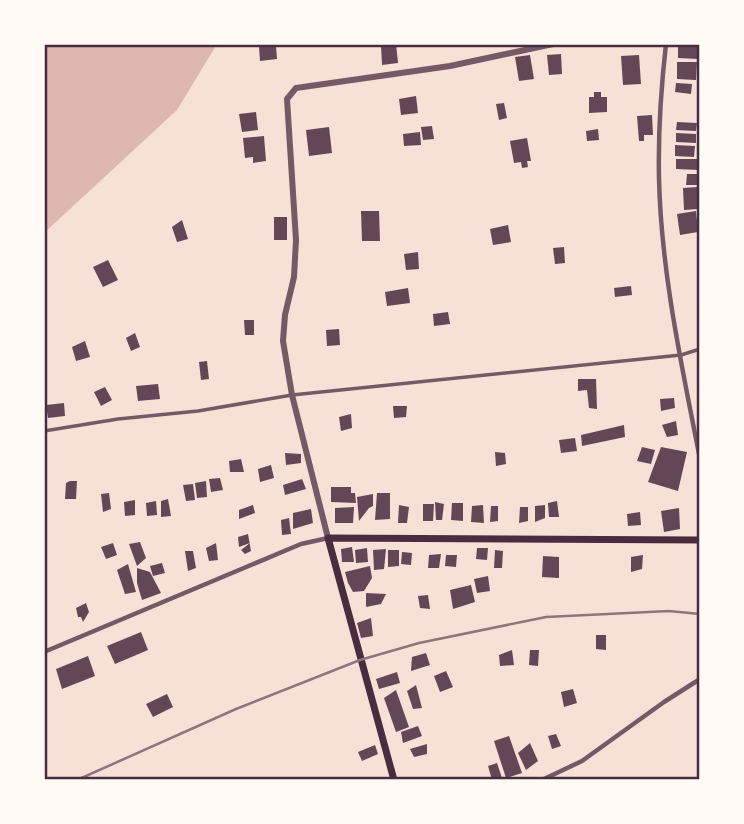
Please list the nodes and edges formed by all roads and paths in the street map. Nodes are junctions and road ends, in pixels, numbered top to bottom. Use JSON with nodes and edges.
{"nodes":[{"id":1,"x":553,"y":44,"type":"edge"},
{"id":2,"x":666,"y":44,"type":"edge"},
{"id":3,"x":700,"y":349,"type":"edge"},
{"id":4,"x":681,"y":355,"type":"junction"},
{"id":5,"x":292,"y":395,"type":"junction"},
{"id":6,"x":44,"y":431,"type":"edge"},
{"id":7,"x":700,"y":459,"type":"edge"},
{"id":8,"x":328,"y":538,"type":"junction"},
{"id":9,"x":700,"y":540,"type":"edge"},
{"id":10,"x":44,"y":652,"type":"edge"},
{"id":11,"x":700,"y":679,"type":"edge"},
{"id":12,"x":394,"y":780,"type":"edge"},
{"id":13,"x":542,"y":780,"type":"edge"}],
"edges":[{"from":1,"to":5,"type":"street"},
{"from":2,"to":4,"type":"street"},
{"from":3,"to":4,"type":"street"},
{"from":4,"to":5,"type":"street"},
{"from":4,"to":7,"type":"street"},
{"from":5,"to":6,"type":"street"},
{"from":5,"to":8,"type":"street"},
{"from":8,"to":9,"type":"main road"},
{"from":8,"to":10,"type":"street"},
{"from":8,"to":12,"type":"main road"},
{"from":11,"to":13,"type":"street"}]}
